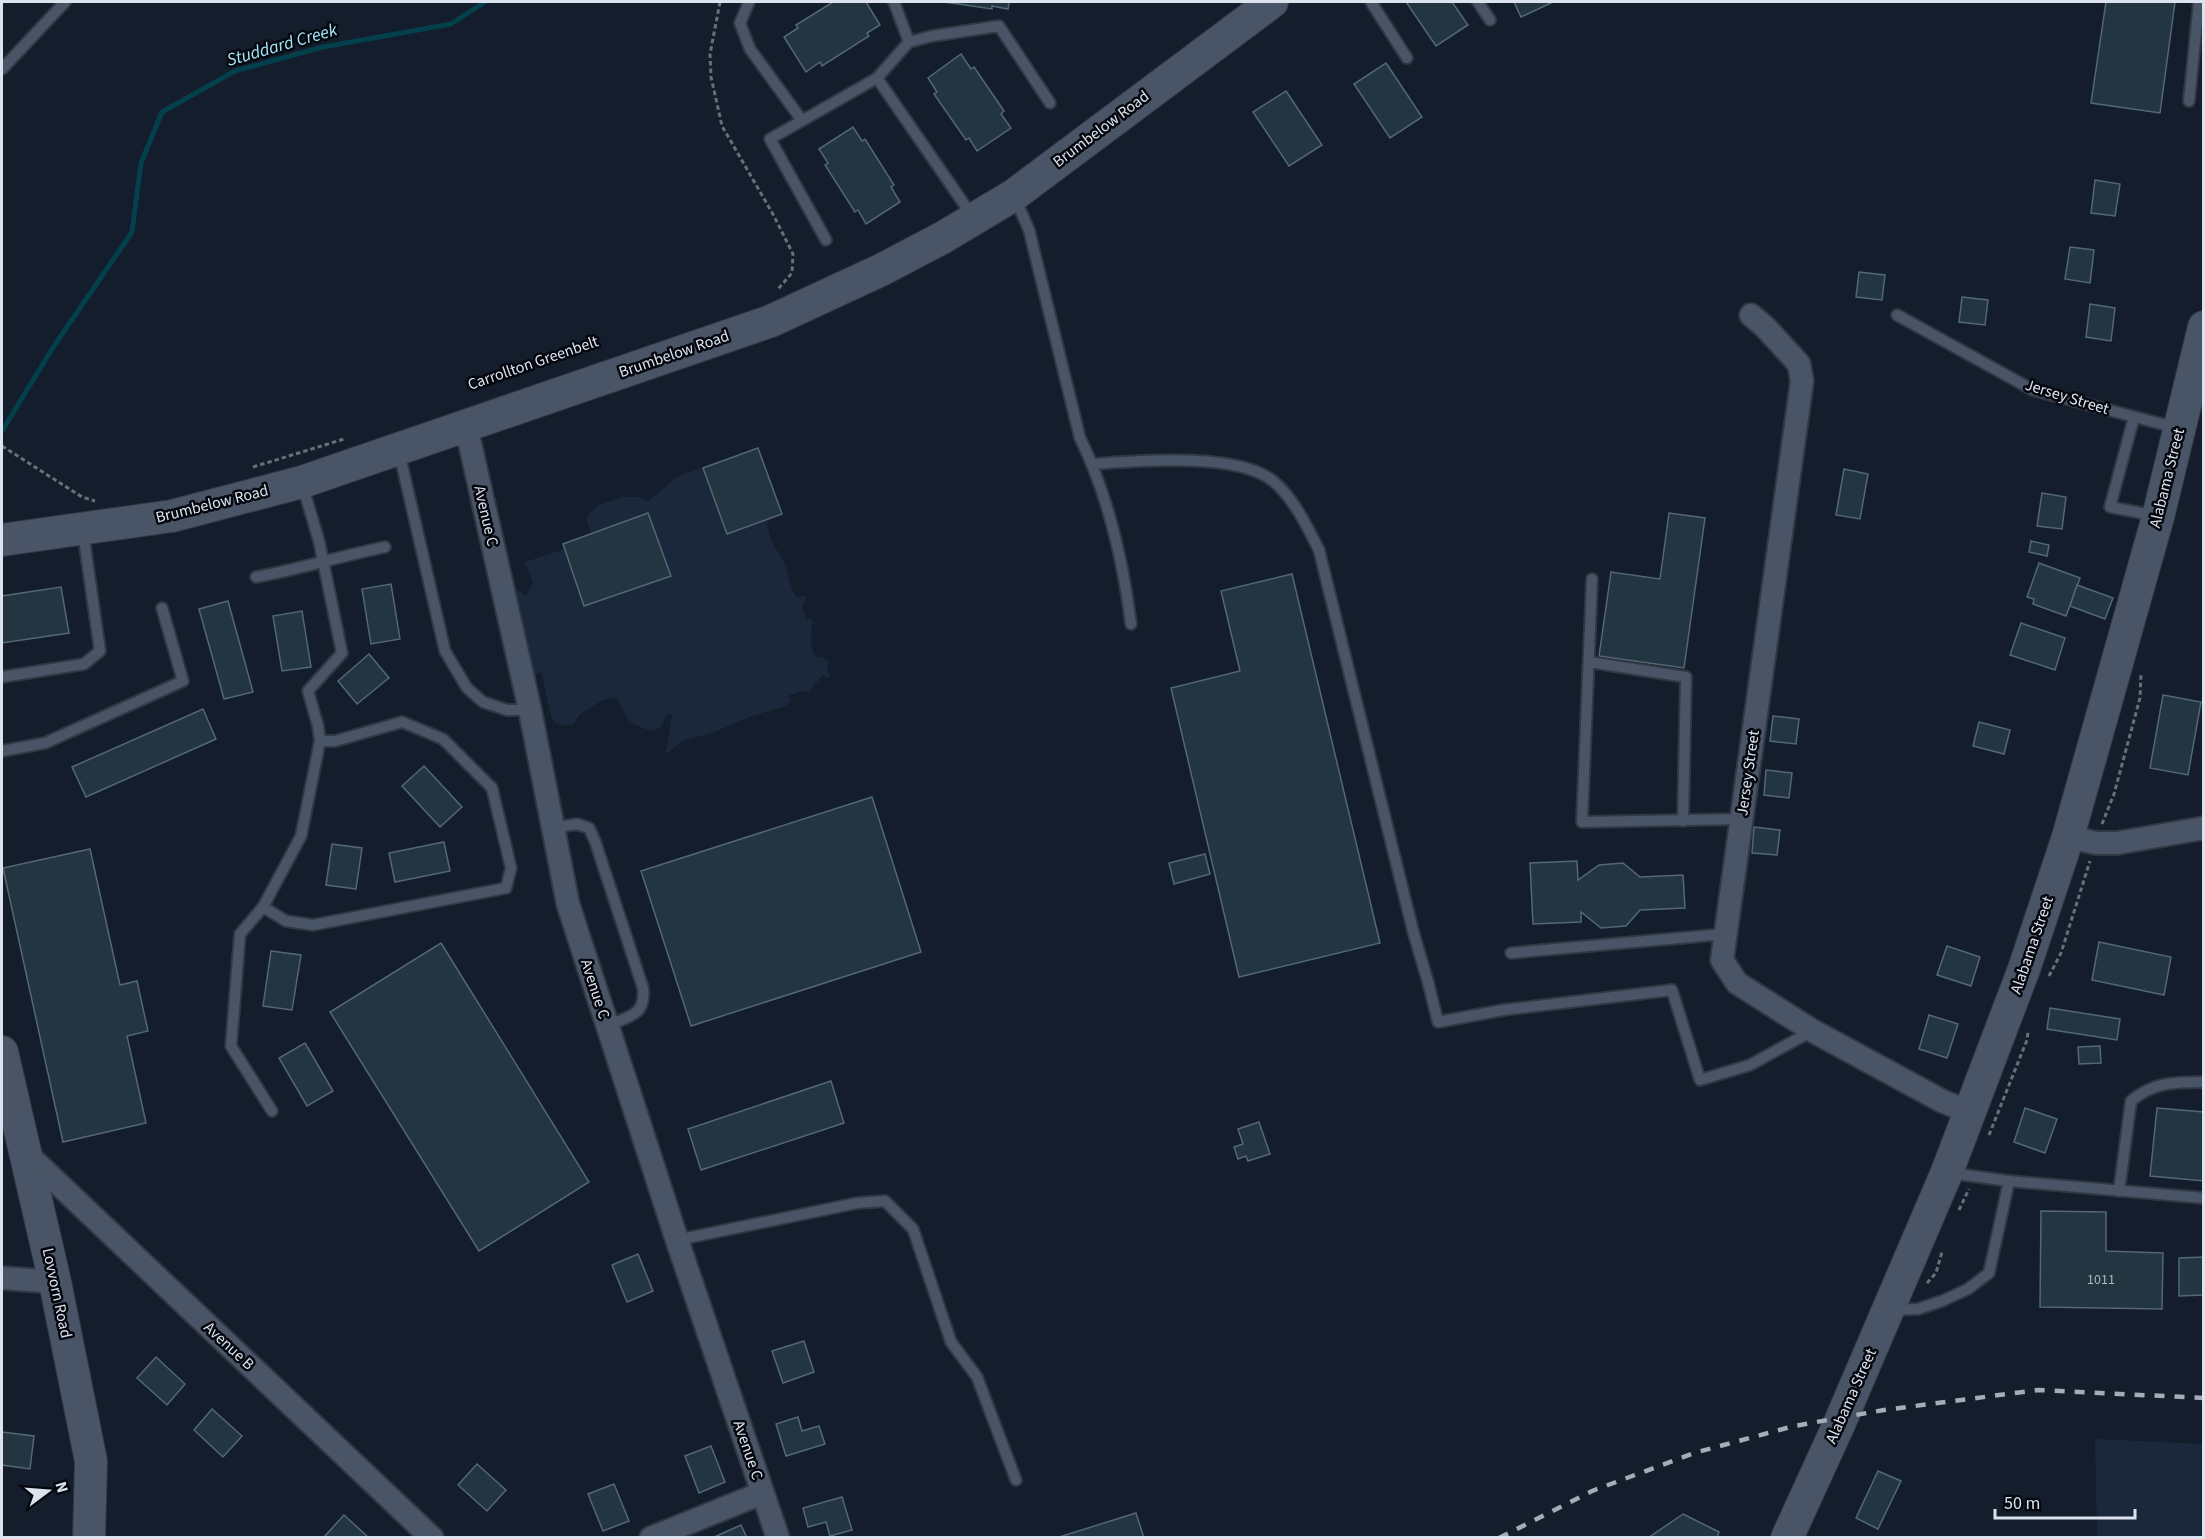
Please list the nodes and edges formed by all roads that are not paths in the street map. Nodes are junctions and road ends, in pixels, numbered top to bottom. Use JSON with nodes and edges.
{"nodes":[{"id":1,"x":65,"y":2,"type":"edge"},
{"id":2,"x":749,"y":2,"type":"edge"},
{"id":3,"x":894,"y":2,"type":"edge"},
{"id":4,"x":1272,"y":2,"type":"edge"},
{"id":5,"x":1371,"y":2,"type":"edge"},
{"id":6,"x":1478,"y":2,"type":"edge"},
{"id":7,"x":2199,"y":2,"type":"edge"},
{"id":8,"x":1490,"y":20,"type":"dead end"},
{"id":9,"x":909,"y":42,"type":"junction"},
{"id":10,"x":2198,"y":56,"type":"edge"},
{"id":11,"x":1407,"y":58,"type":"dead end"},
{"id":12,"x":2,"y":69,"type":"edge"},
{"id":13,"x":877,"y":78,"type":"junction"},
{"id":14,"x":2189,"y":101,"type":"dead end"},
{"id":15,"x":1050,"y":103,"type":"dead end"},
{"id":16,"x":801,"y":119,"type":"junction"},
{"id":17,"x":1014,"y":195,"type":"junction"},
{"id":18,"x":975,"y":219,"type":"junction"},
{"id":19,"x":826,"y":240,"type":"dead end"},
{"id":20,"x":1751,"y":315,"type":"dead end"},
{"id":21,"x":1898,"y":315,"type":"dead end"},
{"id":22,"x":2204,"y":327,"type":"edge"},
{"id":23,"x":2134,"y":417,"type":"junction"},
{"id":24,"x":466,"y":426,"type":"junction"},
{"id":25,"x":2180,"y":429,"type":"junction"},
{"id":26,"x":398,"y":449,"type":"junction"},
{"id":27,"x":1093,"y":464,"type":"junction"},
{"id":28,"x":302,"y":482,"type":"junction"},
{"id":29,"x":2158,"y":517,"type":"junction"},
{"id":30,"x":82,"y":528,"type":"junction"},
{"id":31,"x":2,"y":540,"type":"edge"},
{"id":32,"x":385,"y":547,"type":"dead end"},
{"id":33,"x":323,"y":562,"type":"junction"},
{"id":34,"x":256,"y":577,"type":"dead end"},
{"id":35,"x":1592,"y":579,"type":"dead end"},
{"id":36,"x":162,"y":608,"type":"dead end"},
{"id":37,"x":1131,"y":624,"type":"dead end"},
{"id":38,"x":1589,"y":662,"type":"junction"},
{"id":39,"x":2,"y":677,"type":"edge"},
{"id":40,"x":530,"y":710,"type":"junction"},
{"id":41,"x":320,"y":741,"type":"junction"},
{"id":42,"x":2,"y":751,"type":"edge"},
{"id":43,"x":1741,"y":819,"type":"junction"},
{"id":44,"x":1683,"y":820,"type":"junction"},
{"id":45,"x":551,"y":828,"type":"junction"},
{"id":46,"x":2204,"y":828,"type":"edge"},
{"id":47,"x":2068,"y":837,"type":"junction"},
{"id":48,"x":263,"y":907,"type":"junction"},
{"id":49,"x":1725,"y":934,"type":"junction"},
{"id":50,"x":1511,"y":953,"type":"dead end"},
{"id":51,"x":607,"y":1026,"type":"junction"},
{"id":52,"x":1813,"y":1031,"type":"junction"},
{"id":53,"x":2,"y":1052,"type":"edge"},
{"id":54,"x":2204,"y":1082,"type":"edge"},
{"id":55,"x":272,"y":1111,"type":"dead end"},
{"id":56,"x":1969,"y":1112,"type":"junction"},
{"id":57,"x":27,"y":1154,"type":"junction"},
{"id":58,"x":1947,"y":1172,"type":"junction"},
{"id":59,"x":2009,"y":1180,"type":"junction"},
{"id":60,"x":2119,"y":1191,"type":"junction"},
{"id":61,"x":2204,"y":1198,"type":"edge"},
{"id":62,"x":677,"y":1240,"type":"junction"},
{"id":63,"x":2,"y":1278,"type":"edge"},
{"id":64,"x":55,"y":1282,"type":"junction"},
{"id":65,"x":1888,"y":1310,"type":"junction"},
{"id":66,"x":1016,"y":1480,"type":"dead end"},
{"id":67,"x":762,"y":1493,"type":"junction"},
{"id":68,"x":89,"y":1538,"type":"edge"},
{"id":69,"x":432,"y":1538,"type":"edge"},
{"id":70,"x":651,"y":1538,"type":"edge"},
{"id":71,"x":778,"y":1538,"type":"edge"},
{"id":72,"x":1787,"y":1538,"type":"edge"}],
"edges":[{"from":1,"to":12,"type":"lane"},
{"from":2,"to":16,"type":"lane"},
{"from":3,"to":9,"type":"lane"},
{"from":4,"to":17,"type":"street","name":"Brumbelow Road"},
{"from":5,"to":11,"type":"lane"},
{"from":6,"to":8,"type":"lane"},
{"from":7,"to":10,"type":"lane"},
{"from":9,"to":13,"type":"lane"},
{"from":9,"to":15,"type":"lane"},
{"from":10,"to":14,"type":"lane"},
{"from":13,"to":16,"type":"lane"},
{"from":13,"to":18,"type":"lane"},
{"from":16,"to":19,"type":"lane"},
{"from":17,"to":18,"type":"street","name":"Brumbelow Road"},
{"from":17,"to":27,"type":"lane"},
{"from":18,"to":24,"type":"street","name":"Brumbelow Road"},
{"from":20,"to":43,"type":"street","name":"Jersey Street"},
{"from":21,"to":23,"type":"lane","name":"Jersey Street"},
{"from":22,"to":25,"type":"street","name":"Alabama Street"},
{"from":23,"to":25,"type":"lane","name":"Jersey Street"},
{"from":23,"to":29,"type":"lane"},
{"from":24,"to":26,"type":"street","name":"Brumbelow Road"},
{"from":24,"to":40,"type":"street","name":"Avenue C"},
{"from":25,"to":29,"type":"street","name":"Alabama Street"},
{"from":26,"to":28,"type":"street","name":"Brumbelow Road"},
{"from":26,"to":40,"type":"lane"},
{"from":27,"to":37,"type":"lane"},
{"from":27,"to":52,"type":"lane"},
{"from":28,"to":30,"type":"street","name":"Brumbelow Road"},
{"from":28,"to":33,"type":"lane"},
{"from":29,"to":47,"type":"street","name":"Alabama Street"},
{"from":30,"to":31,"type":"street","name":"Brumbelow Road"},
{"from":30,"to":39,"type":"lane"},
{"from":32,"to":33,"type":"lane"},
{"from":33,"to":34,"type":"lane"},
{"from":33,"to":41,"type":"lane"},
{"from":35,"to":38,"type":"lane"},
{"from":36,"to":42,"type":"lane"},
{"from":38,"to":44,"type":"lane"},
{"from":38,"to":44,"type":"lane"},
{"from":40,"to":45,"type":"street","name":"Avenue C"},
{"from":41,"to":48,"type":"lane"},
{"from":41,"to":48,"type":"lane"},
{"from":43,"to":44,"type":"lane"},
{"from":43,"to":49,"type":"street","name":"Jersey Street"},
{"from":45,"to":51,"type":"street","name":"Avenue C"},
{"from":45,"to":51,"type":"lane"},
{"from":46,"to":47,"type":"street"},
{"from":47,"to":56,"type":"street","name":"Alabama Street"},
{"from":48,"to":55,"type":"lane"},
{"from":49,"to":50,"type":"lane"},
{"from":49,"to":52,"type":"street","name":"Jersey Street"},
{"from":51,"to":62,"type":"street","name":"Avenue C"},
{"from":52,"to":56,"type":"street","name":"Jersey Street"},
{"from":53,"to":57,"type":"street","name":"Lovvorn Road"},
{"from":54,"to":60,"type":"lane"},
{"from":56,"to":58,"type":"street","name":"Alabama Street"},
{"from":57,"to":64,"type":"street","name":"Lovvorn Road"},
{"from":57,"to":69,"type":"street","name":"Avenue B"},
{"from":58,"to":59,"type":"lane"},
{"from":58,"to":65,"type":"street","name":"Alabama Street"},
{"from":59,"to":60,"type":"lane"},
{"from":59,"to":65,"type":"lane"},
{"from":60,"to":61,"type":"lane"},
{"from":62,"to":66,"type":"lane"},
{"from":62,"to":67,"type":"street","name":"Avenue C"},
{"from":63,"to":64,"type":"street"},
{"from":64,"to":68,"type":"street","name":"Lovvorn Road"},
{"from":65,"to":72,"type":"street","name":"Alabama Street"},
{"from":67,"to":70,"type":"street"},
{"from":67,"to":71,"type":"street","name":"Avenue C"}]}
